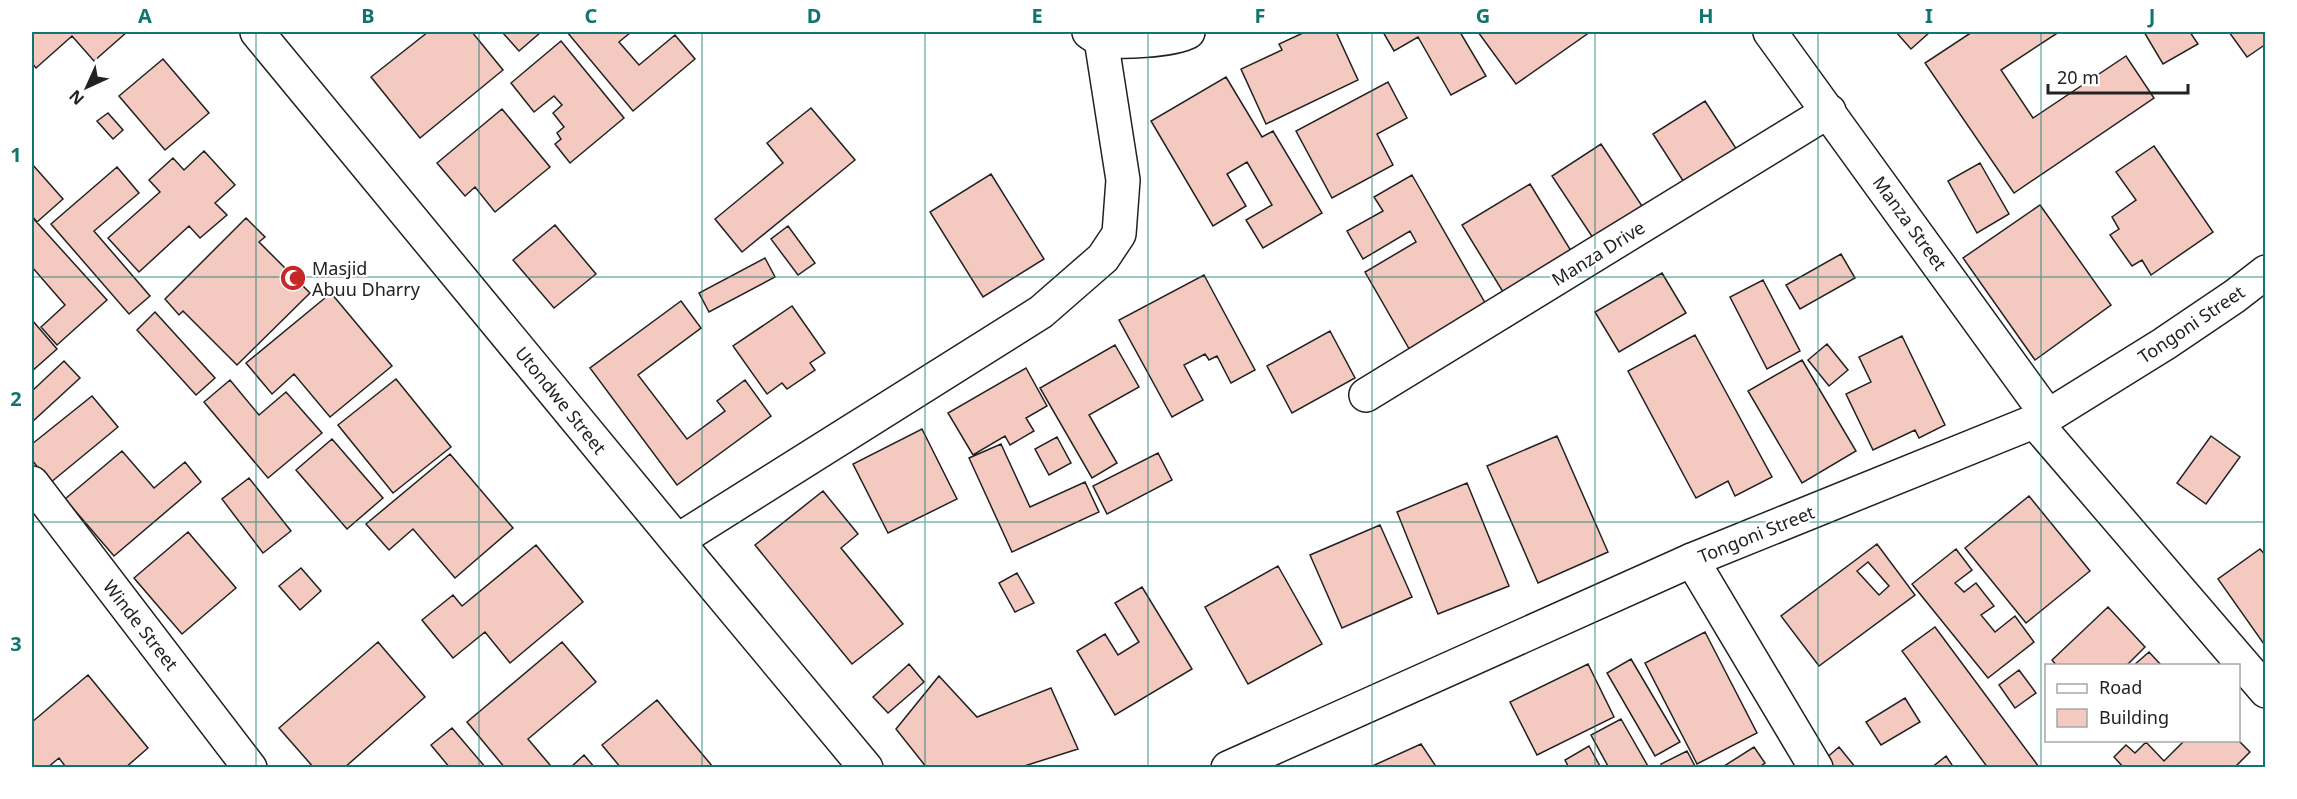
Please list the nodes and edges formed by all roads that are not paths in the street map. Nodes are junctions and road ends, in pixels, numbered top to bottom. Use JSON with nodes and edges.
{"nodes":[{"id":1,"x":257,"y":32,"type":"edge"},
{"id":2,"x":1188,"y":32,"type":"edge"},
{"id":3,"x":1770,"y":32,"type":"edge"},
{"id":4,"x":1095,"y":35,"type":"edge"},
{"id":5,"x":1829,"y":111,"type":"junction"},
{"id":6,"x":2265,"y":272,"type":"edge"},
{"id":7,"x":1366,"y":395,"type":"dead end"},
{"id":8,"x":2042,"y":419,"type":"junction"},
{"id":9,"x":32,"y":483,"type":"edge"},
{"id":10,"x":677,"y":541,"type":"junction"},
{"id":11,"x":1692,"y":560,"type":"junction"},
{"id":12,"x":2265,"y":691,"type":"edge"},
{"id":13,"x":1240,"y":765,"type":"edge"},
{"id":14,"x":250,"y":768,"type":"edge"},
{"id":15,"x":866,"y":768,"type":"edge"},
{"id":16,"x":1816,"y":768,"type":"edge"}],
"edges":[{"from":1,"to":10,"type":"street","name":"Utondwe Street"},
{"from":2,"to":4,"type":"street"},
{"from":3,"to":5,"type":"street","name":"Manza Street"},
{"from":4,"to":10,"type":"street"},
{"from":5,"to":7,"type":"street","name":"Manza Drive"},
{"from":5,"to":8,"type":"street","name":"Manza Street"},
{"from":6,"to":8,"type":"street","name":"Tongoni Street"},
{"from":8,"to":11,"type":"street","name":"Tongoni Street"},
{"from":8,"to":12,"type":"street","name":"Manza Street"},
{"from":9,"to":14,"type":"street","name":"Winde Street"},
{"from":10,"to":15,"type":"street","name":"Utondwe Street"},
{"from":11,"to":13,"type":"street","name":"Tongoni Street"},
{"from":11,"to":16,"type":"street"}]}
